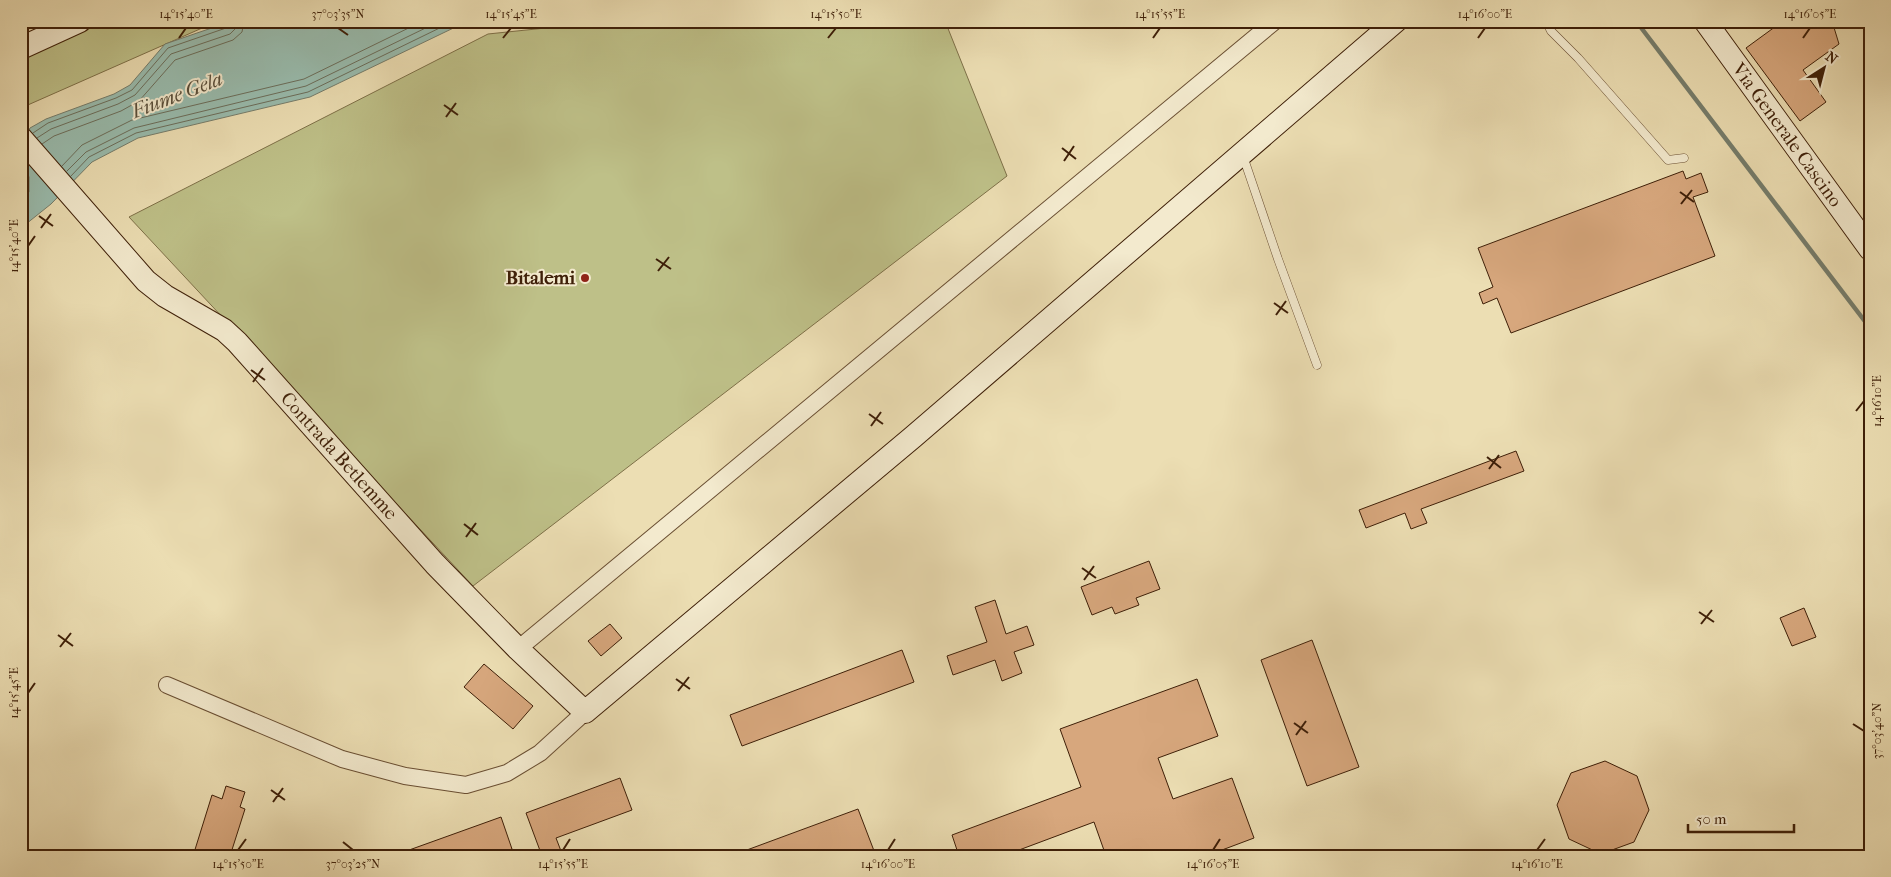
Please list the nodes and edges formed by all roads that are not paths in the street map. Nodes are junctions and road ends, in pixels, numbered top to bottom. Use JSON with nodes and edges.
{"nodes":[{"id":1,"x":80,"y":21,"type":"edge"},
{"id":2,"x":1275,"y":21,"type":"edge"},
{"id":3,"x":1396,"y":21,"type":"edge"},
{"id":4,"x":1546,"y":21,"type":"edge"},
{"id":5,"x":1705,"y":21,"type":"edge"},
{"id":6,"x":21,"y":48,"type":"edge"},
{"id":7,"x":21,"y":138,"type":"edge"},
{"id":8,"x":1242,"y":154,"type":"junction"},
{"id":9,"x":1684,"y":158,"type":"dead end"},
{"id":10,"x":1870,"y":249,"type":"edge"},
{"id":11,"x":1317,"y":365,"type":"dead end"},
{"id":12,"x":518,"y":649,"type":"junction"},
{"id":13,"x":167,"y":685,"type":"dead end"},
{"id":14,"x":585,"y":712,"type":"junction"}],
"edges":[{"from":1,"to":6,"type":"street"},
{"from":2,"to":12,"type":"street"},
{"from":3,"to":8,"type":"street"},
{"from":4,"to":9,"type":"lane"},
{"from":5,"to":10,"type":"street","name":"Via Generale Cascino"},
{"from":7,"to":12,"type":"street","name":"Contrada Betlemme"},
{"from":8,"to":11,"type":"lane"},
{"from":8,"to":14,"type":"street"},
{"from":12,"to":14,"type":"street","name":"Contrada Betlemme"},
{"from":13,"to":14,"type":"street"}]}
